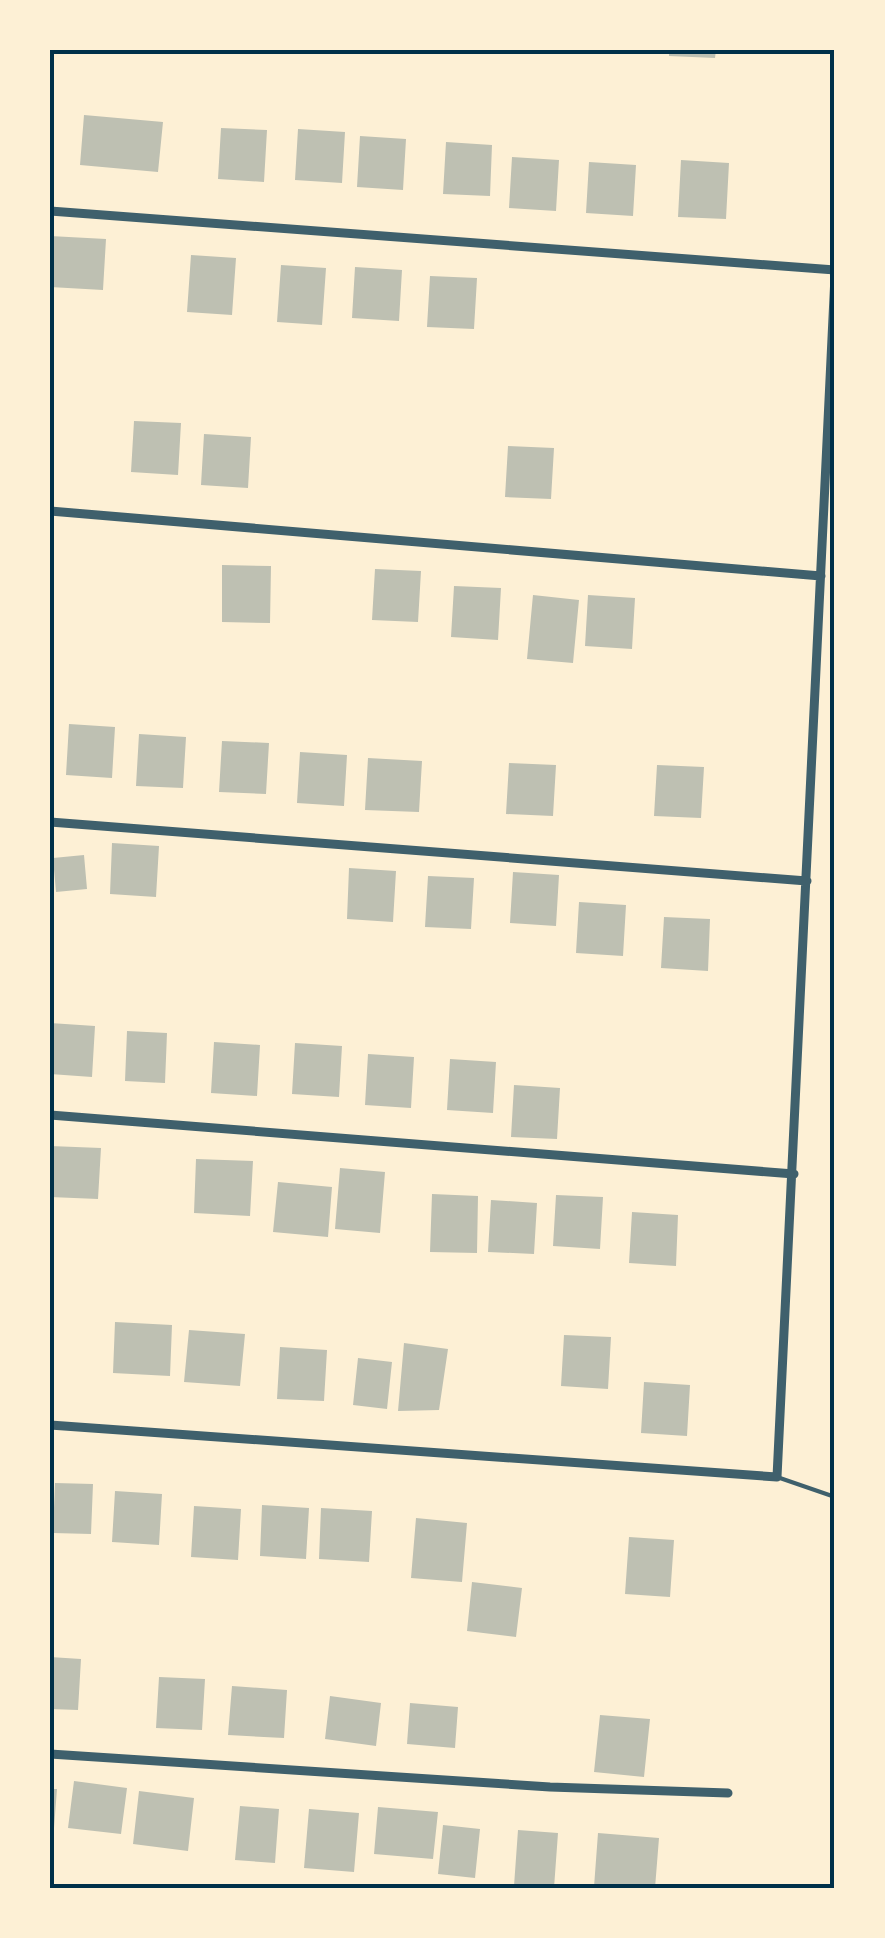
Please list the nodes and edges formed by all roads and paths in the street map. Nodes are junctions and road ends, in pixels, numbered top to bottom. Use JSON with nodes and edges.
{"nodes":[{"id":1,"x":50,"y":211,"type":"edge"},
{"id":2,"x":835,"y":273,"type":"edge"},
{"id":3,"x":50,"y":511,"type":"edge"},
{"id":4,"x":821,"y":576,"type":"junction"},
{"id":5,"x":50,"y":822,"type":"edge"},
{"id":6,"x":807,"y":881,"type":"junction"},
{"id":7,"x":50,"y":1115,"type":"edge"},
{"id":8,"x":794,"y":1174,"type":"junction"},
{"id":9,"x":50,"y":1425,"type":"edge"},
{"id":10,"x":777,"y":1477,"type":"junction"},
{"id":11,"x":835,"y":1497,"type":"edge"},
{"id":12,"x":50,"y":1754,"type":"edge"},
{"id":13,"x":728,"y":1793,"type":"dead end"}],
"edges":[{"from":1,"to":2,"type":"street"},
{"from":2,"to":4,"type":"street"},
{"from":3,"to":4,"type":"street"},
{"from":4,"to":6,"type":"street"},
{"from":5,"to":6,"type":"street"},
{"from":6,"to":8,"type":"street"},
{"from":7,"to":8,"type":"street"},
{"from":8,"to":10,"type":"street"},
{"from":9,"to":10,"type":"street"},
{"from":10,"to":11,"type":"lane"},
{"from":12,"to":13,"type":"street"}]}
